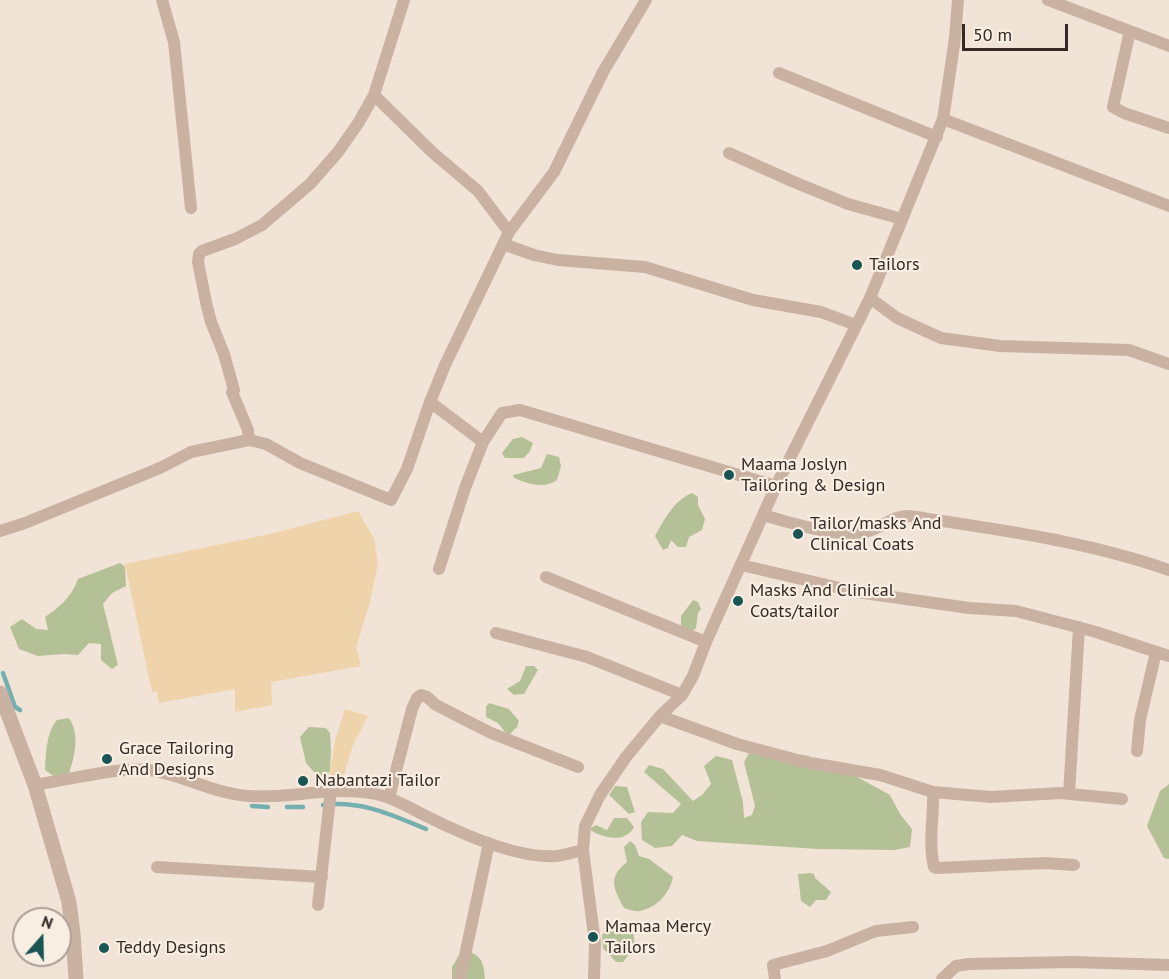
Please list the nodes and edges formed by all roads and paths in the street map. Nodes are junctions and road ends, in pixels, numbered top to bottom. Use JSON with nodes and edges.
{"nodes":[{"id":1,"x":162,"y":0,"type":"edge"},
{"id":2,"x":404,"y":0,"type":"edge"},
{"id":3,"x":646,"y":0,"type":"edge"},
{"id":4,"x":958,"y":0,"type":"edge"},
{"id":5,"x":1048,"y":0,"type":"edge"},
{"id":6,"x":1130,"y":32,"type":"junction"},
{"id":7,"x":1169,"y":46,"type":"edge"},
{"id":8,"x":779,"y":73,"type":"dead end"},
{"id":9,"x":374,"y":95,"type":"junction"},
{"id":10,"x":943,"y":119,"type":"junction"},
{"id":11,"x":1169,"y":128,"type":"edge"},
{"id":12,"x":937,"y":137,"type":"junction"},
{"id":13,"x":729,"y":153,"type":"dead end"},
{"id":14,"x":1169,"y":206,"type":"edge"},
{"id":15,"x":191,"y":208,"type":"dead end"},
{"id":16,"x":902,"y":219,"type":"junction"},
{"id":17,"x":509,"y":232,"type":"junction"},
{"id":18,"x":503,"y":244,"type":"junction"},
{"id":19,"x":870,"y":298,"type":"junction"},
{"id":20,"x":856,"y":325,"type":"junction"},
{"id":21,"x":1169,"y":364,"type":"edge"},
{"id":22,"x":430,"y":402,"type":"junction"},
{"id":23,"x":249,"y":440,"type":"junction"},
{"id":24,"x":483,"y":442,"type":"junction"},
{"id":25,"x":776,"y":486,"type":"junction"},
{"id":26,"x":763,"y":515,"type":"junction"},
{"id":27,"x":0,"y":531,"type":"edge"},
{"id":28,"x":741,"y":565,"type":"junction"},
{"id":29,"x":438,"y":569,"type":"dead end"},
{"id":30,"x":1169,"y":570,"type":"edge"},
{"id":31,"x":546,"y":577,"type":"dead end"},
{"id":32,"x":1079,"y":627,"type":"junction"},
{"id":33,"x":496,"y":633,"type":"dead end"},
{"id":34,"x":706,"y":642,"type":"junction"},
{"id":35,"x":1156,"y":652,"type":"junction"},
{"id":36,"x":1169,"y":656,"type":"edge"},
{"id":37,"x":0,"y":693,"type":"edge"},
{"id":38,"x":682,"y":695,"type":"junction"},
{"id":39,"x":660,"y":716,"type":"junction"},
{"id":40,"x":1137,"y":751,"type":"dead end"},
{"id":41,"x":579,"y":767,"type":"dead end"},
{"id":42,"x":35,"y":785,"type":"junction"},
{"id":43,"x":331,"y":790,"type":"junction"},
{"id":44,"x":933,"y":792,"type":"junction"},
{"id":45,"x":1069,"y":794,"type":"junction"},
{"id":46,"x":389,"y":798,"type":"junction"},
{"id":47,"x":1122,"y":799,"type":"dead end"},
{"id":48,"x":489,"y":843,"type":"junction"},
{"id":49,"x":582,"y":850,"type":"junction"},
{"id":50,"x":1074,"y":865,"type":"dead end"},
{"id":51,"x":157,"y":867,"type":"dead end"},
{"id":52,"x":322,"y":877,"type":"junction"},
{"id":53,"x":318,"y":905,"type":"dead end"},
{"id":54,"x":913,"y":927,"type":"dead end"},
{"id":55,"x":1169,"y":965,"type":"edge"},
{"id":56,"x":76,"y":979,"type":"edge"},
{"id":57,"x":459,"y":979,"type":"edge"},
{"id":58,"x":594,"y":979,"type":"edge"},
{"id":59,"x":775,"y":979,"type":"edge"},
{"id":60,"x":942,"y":979,"type":"edge"}],
"edges":[{"from":1,"to":15,"type":"street"},
{"from":2,"to":9,"type":"street"},
{"from":3,"to":17,"type":"street"},
{"from":4,"to":10,"type":"street"},
{"from":5,"to":6,"type":"street"},
{"from":6,"to":7,"type":"street"},
{"from":6,"to":11,"type":"street"},
{"from":8,"to":12,"type":"street"},
{"from":9,"to":17,"type":"street"},
{"from":9,"to":23,"type":"street"},
{"from":10,"to":12,"type":"street"},
{"from":10,"to":14,"type":"street"},
{"from":12,"to":16,"type":"street"},
{"from":13,"to":16,"type":"street"},
{"from":16,"to":19,"type":"street"},
{"from":17,"to":18,"type":"street"},
{"from":18,"to":20,"type":"street"},
{"from":18,"to":22,"type":"street"},
{"from":19,"to":20,"type":"street"},
{"from":19,"to":21,"type":"street"},
{"from":20,"to":25,"type":"street"},
{"from":22,"to":23,"type":"street"},
{"from":22,"to":24,"type":"street"},
{"from":23,"to":27,"type":"street"},
{"from":24,"to":25,"type":"street"},
{"from":24,"to":29,"type":"street"},
{"from":25,"to":26,"type":"street"},
{"from":26,"to":28,"type":"street"},
{"from":26,"to":30,"type":"street"},
{"from":28,"to":32,"type":"street"},
{"from":28,"to":34,"type":"street"},
{"from":31,"to":34,"type":"street"},
{"from":32,"to":35,"type":"street"},
{"from":32,"to":45,"type":"street"},
{"from":33,"to":38,"type":"street"},
{"from":34,"to":38,"type":"street"},
{"from":35,"to":36,"type":"street"},
{"from":35,"to":40,"type":"street"},
{"from":37,"to":42,"type":"street"},
{"from":38,"to":39,"type":"street"},
{"from":39,"to":44,"type":"street"},
{"from":39,"to":49,"type":"street"},
{"from":41,"to":46,"type":"street"},
{"from":42,"to":43,"type":"street"},
{"from":42,"to":56,"type":"street"},
{"from":43,"to":46,"type":"street"},
{"from":43,"to":52,"type":"street"},
{"from":44,"to":45,"type":"street"},
{"from":44,"to":50,"type":"street"},
{"from":45,"to":47,"type":"street"},
{"from":46,"to":48,"type":"street"},
{"from":48,"to":49,"type":"street"},
{"from":48,"to":57,"type":"street"},
{"from":49,"to":58,"type":"street"},
{"from":51,"to":52,"type":"street"},
{"from":52,"to":53,"type":"street"},
{"from":54,"to":59,"type":"street"},
{"from":55,"to":60,"type":"street"}]}
